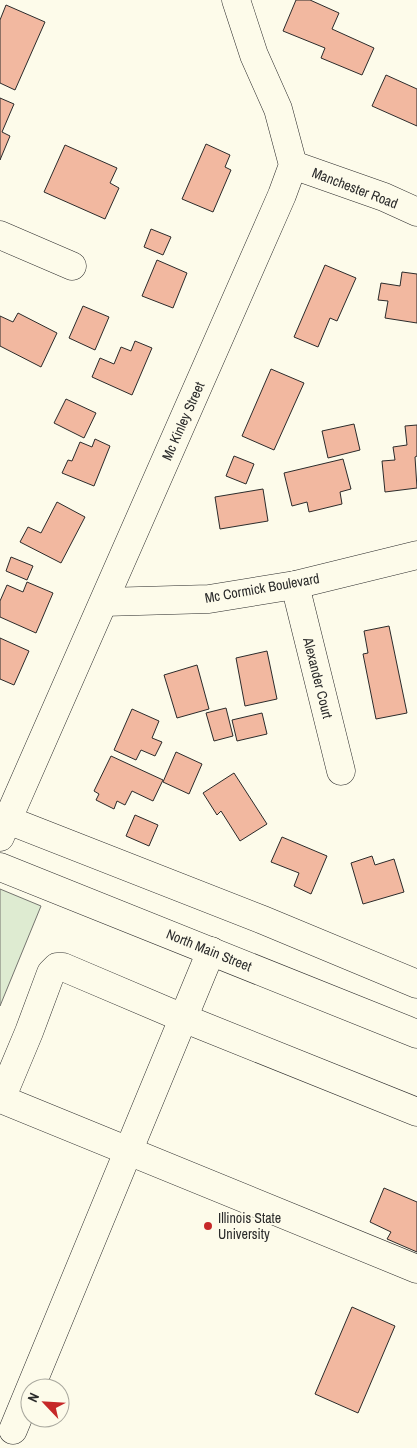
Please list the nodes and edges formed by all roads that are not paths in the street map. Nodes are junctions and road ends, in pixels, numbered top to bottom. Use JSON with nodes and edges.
{"nodes":[{"id":1,"x":236,"y":0,"type":"edge"},
{"id":2,"x":293,"y":165,"type":"junction"},
{"id":3,"x":417,"y":212,"type":"edge"},
{"id":4,"x":0,"y":235,"type":"edge"},
{"id":5,"x":72,"y":266,"type":"dead end"},
{"id":6,"x":417,"y":555,"type":"edge"},
{"id":7,"x":295,"y":585,"type":"junction"},
{"id":8,"x":104,"y":602,"type":"junction"},
{"id":9,"x":341,"y":771,"type":"dead end"},
{"id":10,"x":3,"y":825,"type":"edge"},
{"id":11,"x":0,"y":867,"type":"edge"},
{"id":12,"x":211,"y":951,"type":"junction"},
{"id":13,"x":417,"y":984,"type":"edge"},
{"id":14,"x":183,"y":1018,"type":"junction"},
{"id":15,"x":417,"y":1034,"type":"edge"},
{"id":16,"x":417,"y":1112,"type":"edge"},
{"id":17,"x":128,"y":1151,"type":"junction"},
{"id":18,"x":417,"y":1269,"type":"edge"},
{"id":19,"x":13,"y":1430,"type":"dead end"}],
"edges":[{"from":1,"to":2,"type":"street"},
{"from":2,"to":3,"type":"street","name":"Manchester Road"},
{"from":2,"to":8,"type":"street","name":"Mc Kinley Street"},
{"from":4,"to":5,"type":"street"},
{"from":6,"to":7,"type":"street","name":"Mc Cormick Boulevard"},
{"from":7,"to":8,"type":"street","name":"Mc Cormick Boulevard"},
{"from":7,"to":9,"type":"street","name":"Alexander Court"},
{"from":8,"to":10,"type":"street","name":"Mc Kinley Street"},
{"from":10,"to":13,"type":"street"},
{"from":11,"to":12,"type":"street","name":"North Main Street"},
{"from":12,"to":14,"type":"street"},
{"from":12,"to":15,"type":"street","name":"North Main Street"},
{"from":14,"to":16,"type":"street"},
{"from":14,"to":17,"type":"street"},
{"from":14,"to":17,"type":"street"},
{"from":17,"to":18,"type":"street"},
{"from":17,"to":19,"type":"street"}]}
